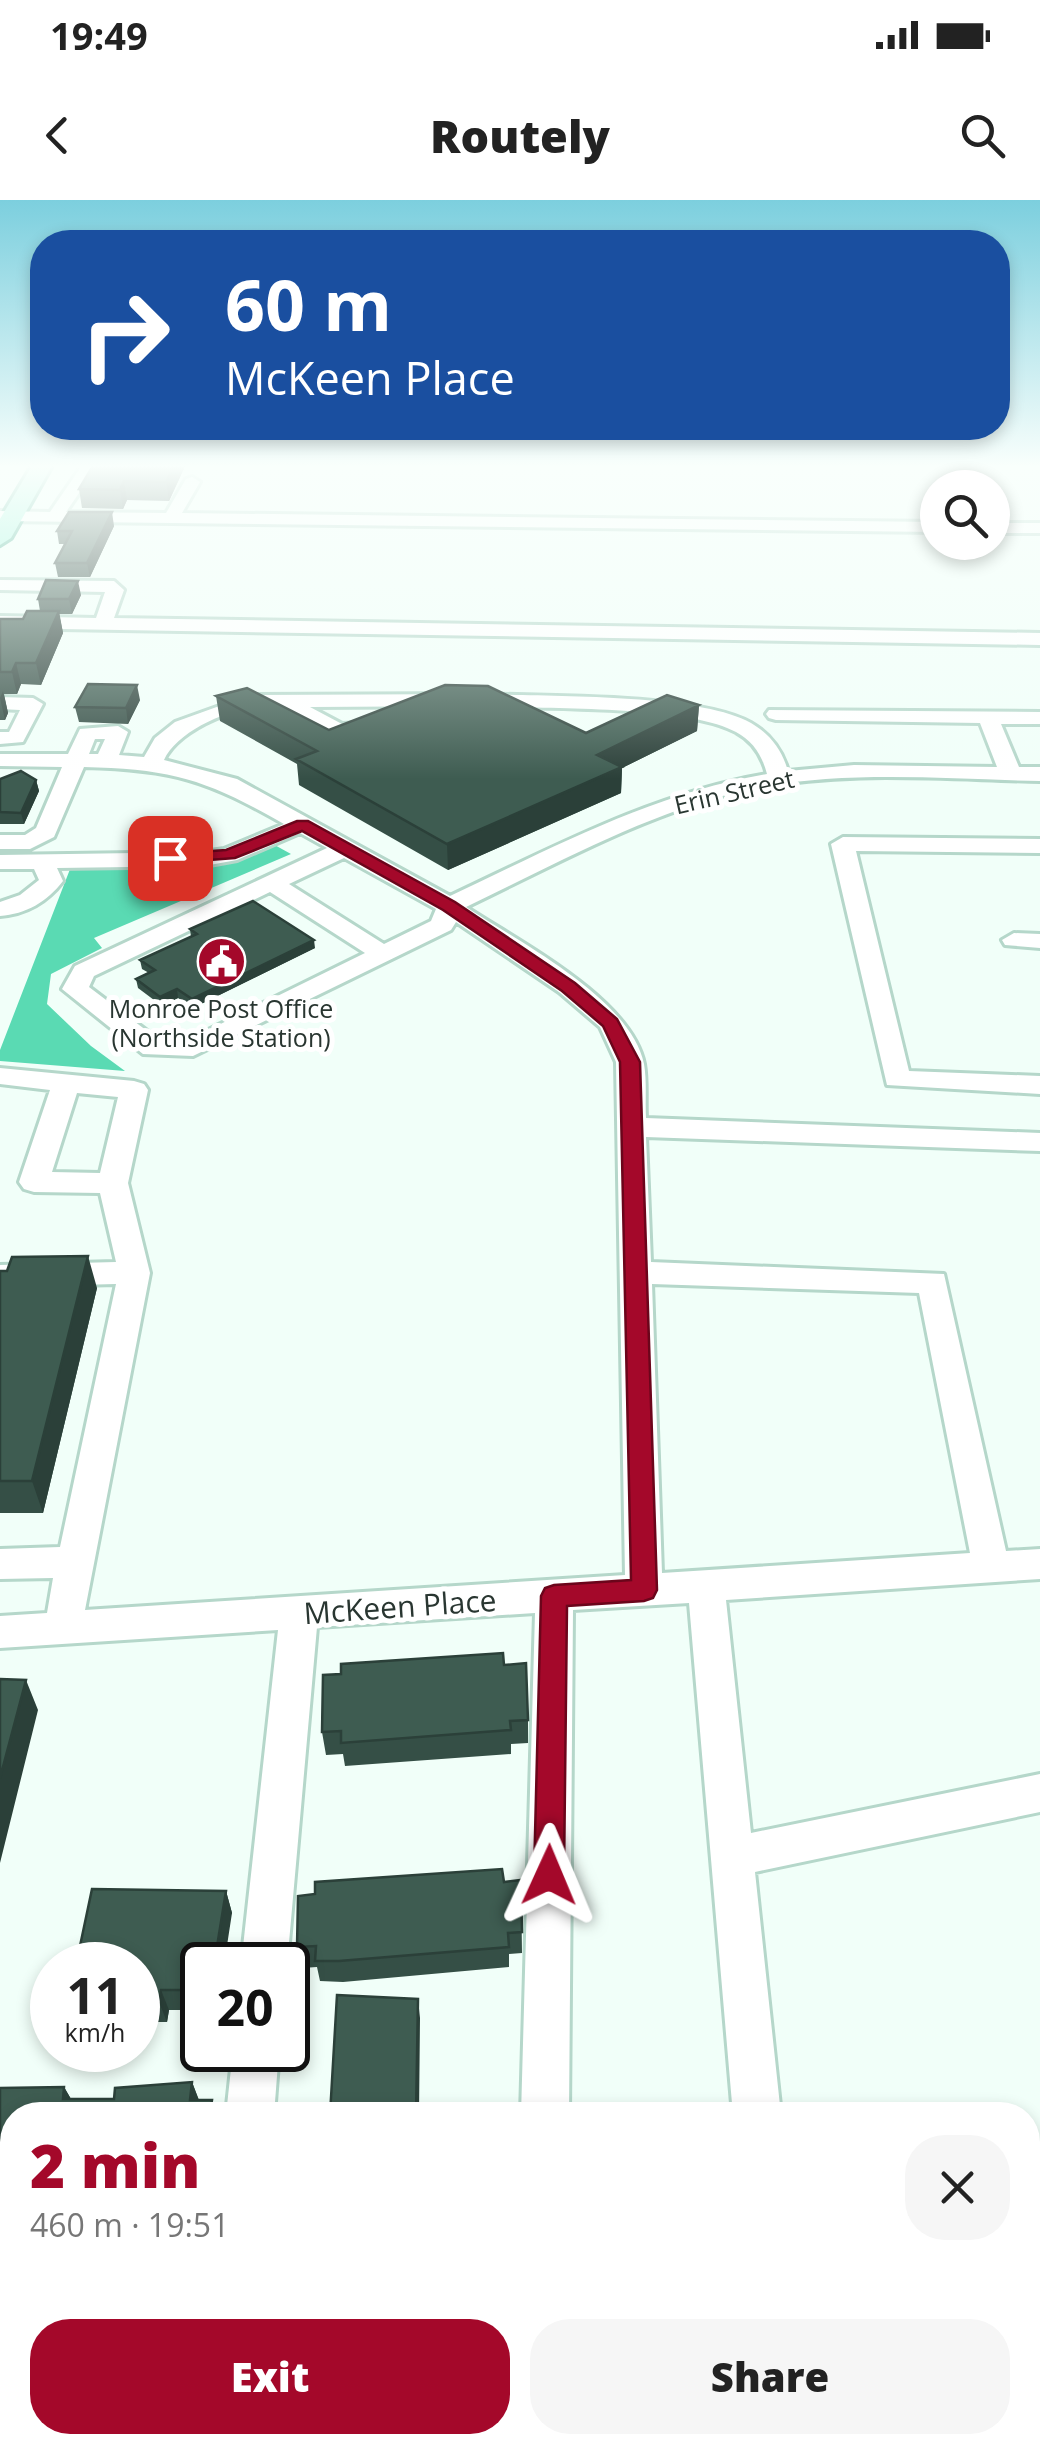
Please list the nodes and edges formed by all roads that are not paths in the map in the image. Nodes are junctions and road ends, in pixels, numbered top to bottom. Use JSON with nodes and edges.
{"nodes":[{"id":1,"x":33,"y":578,"type":"junction"},
{"id":2,"x":0,"y":585,"type":"edge"},
{"id":3,"x":106,"y":616,"type":"junction"},
{"id":4,"x":9,"y":617,"type":"edge"},
{"id":5,"x":1040,"y":639,"type":"edge"},
{"id":6,"x":287,"y":700,"type":"junction"},
{"id":7,"x":444,"y":700,"type":"junction"},
{"id":8,"x":517,"y":702,"type":"junction"},
{"id":9,"x":0,"y":703,"type":"edge"},
{"id":10,"x":660,"y":709,"type":"junction"},
{"id":11,"x":776,"y":714,"type":"dead end"},
{"id":12,"x":988,"y":717,"type":"junction"},
{"id":13,"x":1040,"y":718,"type":"edge"},
{"id":14,"x":553,"y":726,"type":"edge"},
{"id":15,"x":615,"y":728,"type":"edge"},
{"id":16,"x":0,"y":738,"type":"edge"},
{"id":17,"x":11,"y":760,"type":"edge"},
{"id":18,"x":74,"y":762,"type":"junction"},
{"id":19,"x":106,"y":762,"type":"junction"},
{"id":20,"x":152,"y":764,"type":"junction"},
{"id":21,"x":1010,"y":774,"type":"junction"},
{"id":22,"x":1040,"y":774,"type":"edge"},
{"id":23,"x":779,"y":779,"type":"junction"},
{"id":24,"x":0,"y":780,"type":"edge"},
{"id":25,"x":302,"y":824,"type":"junction"},
{"id":26,"x":0,"y":842,"type":"edge"},
{"id":27,"x":1040,"y":846,"type":"edge"},
{"id":28,"x":346,"y":848,"type":"junction"},
{"id":29,"x":42,"y":861,"type":"junction"},
{"id":30,"x":0,"y":866,"type":"edge"},
{"id":31,"x":272,"y":883,"type":"junction"},
{"id":32,"x":0,"y":901,"type":"edge"},
{"id":33,"x":449,"y":906,"type":"junction"},
{"id":34,"x":0,"y":909,"type":"edge"},
{"id":35,"x":384,"y":954,"type":"junction"},
{"id":36,"x":0,"y":1076,"type":"edge"},
{"id":37,"x":66,"y":1083,"type":"junction"},
{"id":38,"x":1040,"y":1086,"type":"edge"},
{"id":39,"x":632,"y":1127,"type":"junction"},
{"id":40,"x":1040,"y":1142,"type":"edge"},
{"id":41,"x":113,"y":1183,"type":"junction"},
{"id":42,"x":636,"y":1272,"type":"junction"},
{"id":43,"x":134,"y":1273,"type":"junction"},
{"id":44,"x":0,"y":1276,"type":"edge"},
{"id":45,"x":75,"y":1562,"type":"junction"},
{"id":46,"x":0,"y":1564,"type":"edge"},
{"id":47,"x":1040,"y":1564,"type":"edge"},
{"id":48,"x":991,"y":1568,"type":"junction"},
{"id":49,"x":706,"y":1586,"type":"junction"},
{"id":50,"x":644,"y":1590,"type":"junction"},
{"id":51,"x":554,"y":1596,"type":"junction"},
{"id":52,"x":300,"y":1613,"type":"junction"},
{"id":53,"x":62,"y":1628,"type":"junction"},
{"id":54,"x":0,"y":1632,"type":"edge"},
{"id":55,"x":1040,"y":1793,"type":"edge"},
{"id":56,"x":732,"y":1857,"type":"junction"},
{"id":57,"x":266,"y":1942,"type":"edge"},
{"id":58,"x":254,"y":2072,"type":"edge"},
{"id":59,"x":251,"y":2102,"type":"edge"},
{"id":60,"x":545,"y":2102,"type":"edge"},
{"id":61,"x":755,"y":2102,"type":"edge"}],
"edges":[{"from":1,"to":2,"type":"street"},
{"from":1,"to":3,"type":"street"},
{"from":1,"to":4,"type":"street"},
{"from":3,"to":4,"type":"street"},
{"from":3,"to":5,"type":"street"},
{"from":6,"to":7,"type":"street"},
{"from":6,"to":7,"type":"street"},
{"from":6,"to":20,"type":"street"},
{"from":7,"to":8,"type":"street"},
{"from":8,"to":10,"type":"street"},
{"from":8,"to":14,"type":"street"},
{"from":9,"to":16,"type":"street"},
{"from":10,"to":15,"type":"street"},
{"from":10,"to":23,"type":"street"},
{"from":11,"to":12,"type":"street"},
{"from":12,"to":13,"type":"street"},
{"from":12,"to":21,"type":"street"},
{"from":17,"to":18,"type":"street"},
{"from":17,"to":24,"type":"street"},
{"from":18,"to":19,"type":"street"},
{"from":18,"to":19,"type":"street"},
{"from":18,"to":26,"type":"street"},
{"from":19,"to":20,"type":"street"},
{"from":20,"to":25,"type":"street"},
{"from":21,"to":22,"type":"street","name":"Erin Street"},
{"from":21,"to":23,"type":"street","name":"Erin Street"},
{"from":23,"to":33,"type":"street","name":"Erin Street"},
{"from":25,"to":28,"type":"street"},
{"from":25,"to":29,"type":"street"},
{"from":27,"to":38,"type":"street"},
{"from":28,"to":31,"type":"street"},
{"from":28,"to":33,"type":"street"},
{"from":29,"to":30,"type":"street"},
{"from":29,"to":34,"type":"street"},
{"from":30,"to":32,"type":"street"},
{"from":31,"to":35,"type":"street"},
{"from":31,"to":35,"type":"street","name":"Erin Street"},
{"from":33,"to":35,"type":"street","name":"Erin Street"},
{"from":33,"to":39,"type":"street"},
{"from":36,"to":37,"type":"street"},
{"from":37,"to":41,"type":"street"},
{"from":37,"to":41,"type":"street"},
{"from":39,"to":40,"type":"street"},
{"from":39,"to":42,"type":"street"},
{"from":41,"to":43,"type":"street"},
{"from":42,"to":48,"type":"street"},
{"from":42,"to":50,"type":"street"},
{"from":43,"to":44,"type":"street"},
{"from":43,"to":45,"type":"street"},
{"from":45,"to":46,"type":"street"},
{"from":45,"to":53,"type":"street"},
{"from":47,"to":48,"type":"street","name":"McKeen Place"},
{"from":48,"to":49,"type":"street","name":"McKeen Place"},
{"from":49,"to":50,"type":"street","name":"McKeen Place"},
{"from":49,"to":56,"type":"street"},
{"from":50,"to":51,"type":"street","name":"McKeen Place"},
{"from":51,"to":52,"type":"street","name":"McKeen Place"},
{"from":51,"to":60,"type":"street"},
{"from":52,"to":53,"type":"street","name":"McKeen Place"},
{"from":52,"to":57,"type":"street"},
{"from":53,"to":54,"type":"street","name":"McKeen Place"},
{"from":55,"to":56,"type":"street"},
{"from":56,"to":61,"type":"street"},
{"from":58,"to":59,"type":"street"}]}
